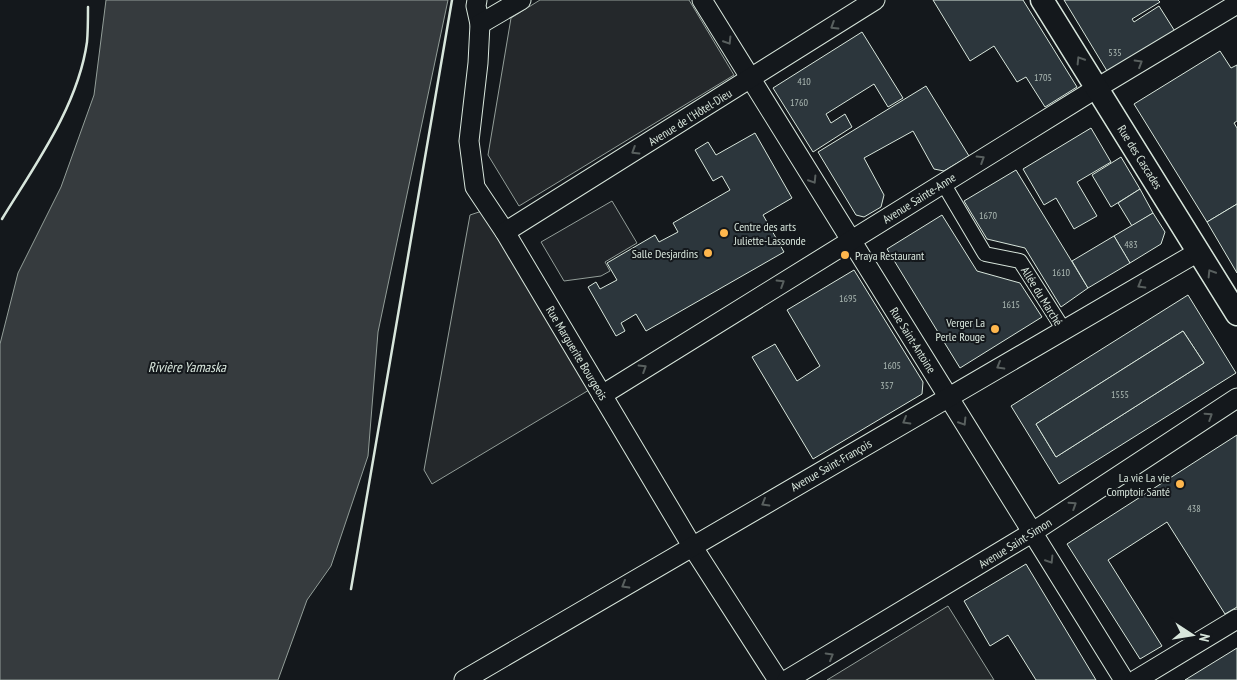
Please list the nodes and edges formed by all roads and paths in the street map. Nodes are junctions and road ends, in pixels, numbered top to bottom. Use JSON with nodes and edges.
{"nodes":[{"id":1,"x":477,"y":0,"type":"edge"},
{"id":2,"x":521,"y":0,"type":"edge"},
{"id":3,"x":702,"y":0,"type":"edge"},
{"id":4,"x":876,"y":0,"type":"edge"},
{"id":5,"x":1042,"y":0,"type":"edge"},
{"id":6,"x":1237,"y":4,"type":"edge"},
{"id":7,"x":480,"y":24,"type":"junction"},
{"id":8,"x":751,"y":79,"type":"junction"},
{"id":9,"x":1097,"y":88,"type":"junction"},
{"id":10,"x":943,"y":183,"type":"junction"},
{"id":11,"x":504,"y":232,"type":"junction"},
{"id":12,"x":851,"y":240,"type":"junction"},
{"id":13,"x":1198,"y":252,"type":"junction"},
{"id":14,"x":1237,"y":314,"type":"edge"},
{"id":15,"x":1064,"y":330,"type":"junction"},
{"id":16,"x":602,"y":395,"type":"junction"},
{"id":17,"x":948,"y":397,"type":"junction"},
{"id":18,"x":1237,"y":398,"type":"edge"},
{"id":19,"x":1033,"y":532,"type":"junction"},
{"id":20,"x":692,"y":546,"type":"junction"},
{"id":21,"x":1237,"y":619,"type":"edge"},
{"id":22,"x":464,"y":680,"type":"edge"},
{"id":23,"x":778,"y":680,"type":"edge"},
{"id":24,"x":787,"y":680,"type":"edge"},
{"id":25,"x":1124,"y":680,"type":"edge"},
{"id":26,"x":1136,"y":680,"type":"edge"}],
"edges":[{"from":1,"to":7,"type":"street","name":"Rue Marguerite Bourgeois"},
{"from":2,"to":7,"type":"street"},
{"from":3,"to":8,"type":"street","name":"Rue Saint-Antoine","one_way":true},
{"from":4,"to":8,"type":"street","name":"Avenue de l'Hôtel-Dieu","one_way":true},
{"from":9,"to":5,"type":"street","name":"Rue des Cascades","one_way":true},
{"from":9,"to":6,"type":"street","name":"Avenue Sainte-Anne","one_way":true},
{"from":7,"to":11,"type":"street","name":"Rue Marguerite Bourgeois"},
{"from":8,"to":11,"type":"street","name":"Avenue de l'Hôtel-Dieu","one_way":true},
{"from":8,"to":12,"type":"street","name":"Rue Saint-Antoine","one_way":true},
{"from":10,"to":9,"type":"street","name":"Avenue Sainte-Anne","one_way":true},
{"from":9,"to":13,"type":"street","name":"Rue des Cascades"},
{"from":10,"to":12,"type":"street","name":"Avenue Sainte-Anne"},
{"from":10,"to":15,"type":"street","name":"Allée du Marché"},
{"from":11,"to":16,"type":"street","name":"Rue Marguerite Bourgeois"},
{"from":16,"to":12,"type":"street","name":"Avenue Sainte-Anne","one_way":true},
{"from":12,"to":17,"type":"street","name":"Rue Saint-Antoine"},
{"from":14,"to":13,"type":"street","name":"Rue des Cascades","one_way":true},
{"from":13,"to":15,"type":"street","name":"Avenue Saint-François","one_way":true},
{"from":15,"to":17,"type":"street","name":"Avenue Saint-François","one_way":true},
{"from":16,"to":20,"type":"street","name":"Rue Marguerite Bourgeois"},
{"from":17,"to":19,"type":"street","name":"Rue Saint-Antoine","one_way":true},
{"from":17,"to":20,"type":"street","name":"Avenue Saint-François","one_way":true},
{"from":19,"to":18,"type":"street","name":"Avenue Saint-Simon","one_way":true},
{"from":24,"to":19,"type":"street","name":"Avenue Saint-Simon","one_way":true},
{"from":19,"to":25,"type":"street","name":"Rue Saint-Antoine","one_way":true},
{"from":20,"to":22,"type":"street","name":"Avenue Saint-François","one_way":true},
{"from":20,"to":23,"type":"street","name":"Rue Marguerite Bourgeois"},
{"from":21,"to":26,"type":"street"}]}
